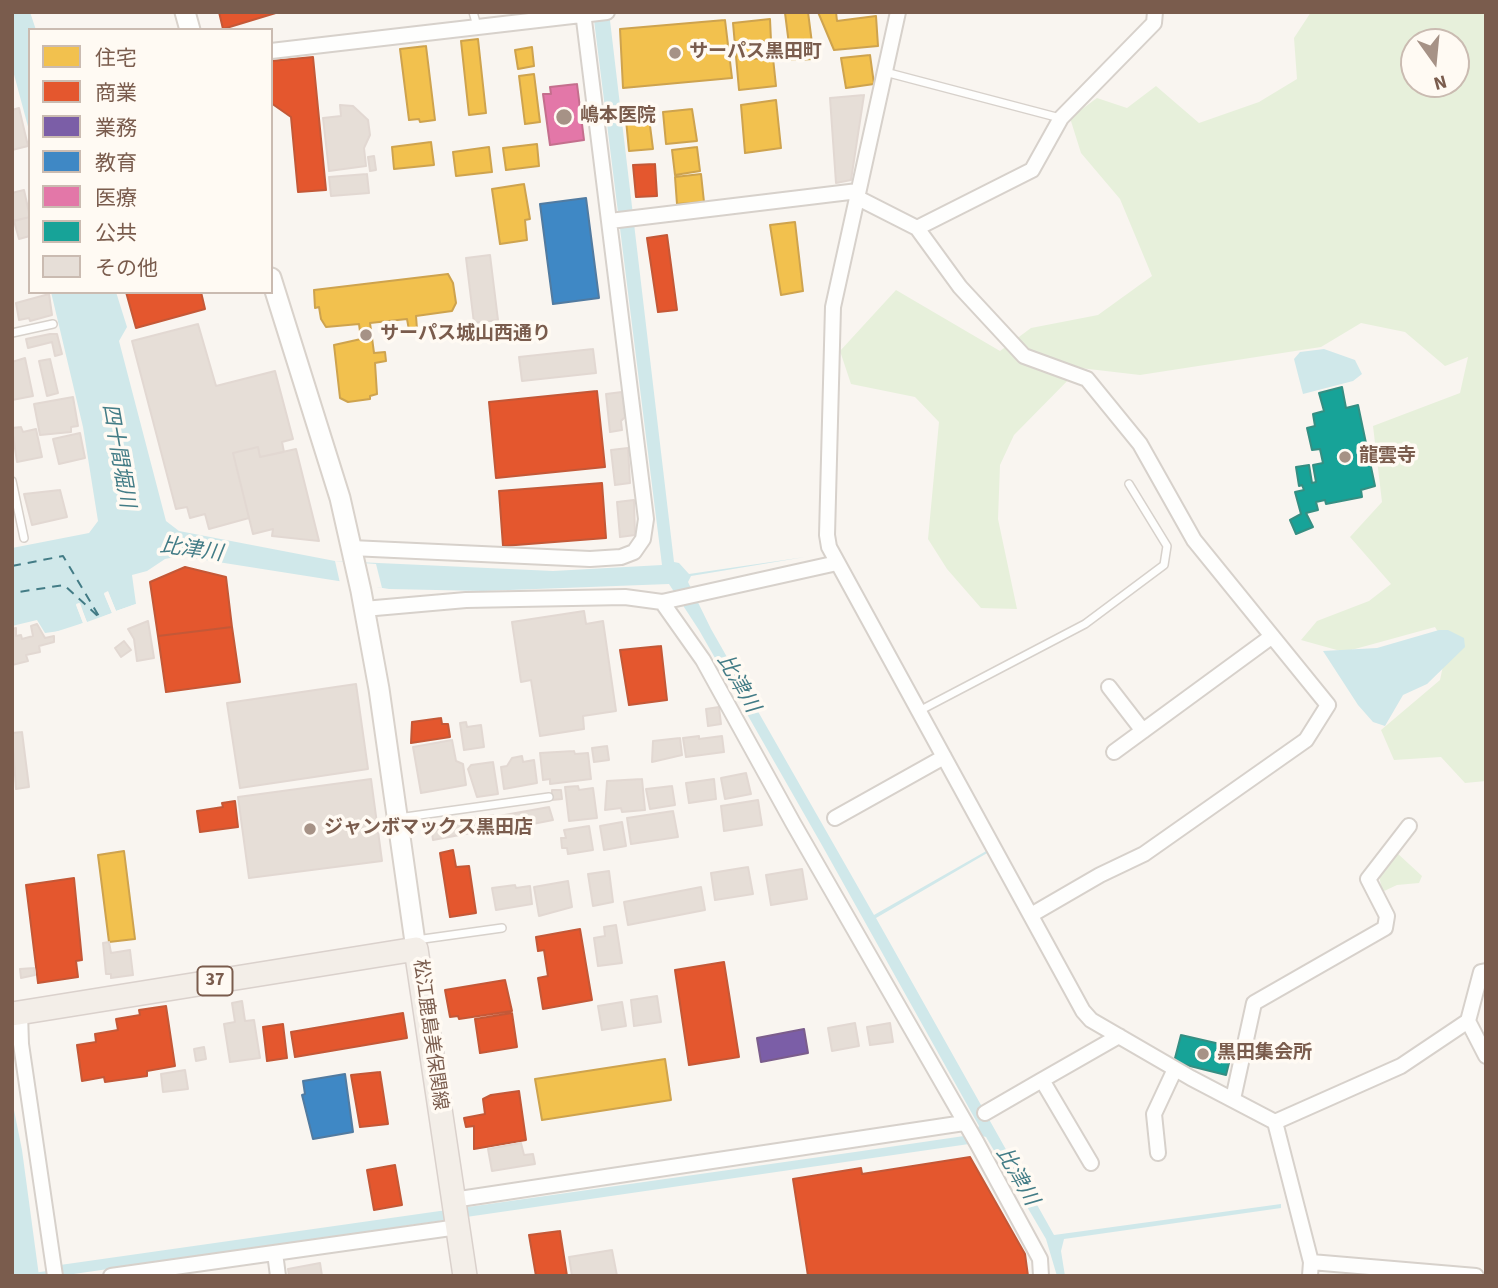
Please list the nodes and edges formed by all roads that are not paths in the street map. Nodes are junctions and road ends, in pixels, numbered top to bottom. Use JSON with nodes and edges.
{"nodes":[{"id":1,"x":473,"y":12,"type":"edge"},
{"id":2,"x":607,"y":12,"type":"edge"},
{"id":3,"x":898,"y":12,"type":"edge"},
{"id":4,"x":1155,"y":12,"type":"edge"},
{"id":5,"x":586,"y":13,"type":"edge"},
{"id":6,"x":477,"y":27,"type":"junction"},
{"id":7,"x":273,"y":51,"type":"edge"},
{"id":8,"x":885,"y":72,"type":"junction"},
{"id":9,"x":1060,"y":118,"type":"junction"},
{"id":10,"x":857,"y":194,"type":"junction"},
{"id":11,"x":613,"y":221,"type":"junction"},
{"id":12,"x":917,"y":228,"type":"junction"},
{"id":13,"x":273,"y":284,"type":"edge"},
{"id":14,"x":53,"y":324,"type":"dead end"},
{"id":15,"x":12,"y":333,"type":"edge"},
{"id":16,"x":12,"y":481,"type":"edge"},
{"id":17,"x":1129,"y":484,"type":"dead end"},
{"id":18,"x":24,"y":538,"type":"dead end"},
{"id":19,"x":352,"y":554,"type":"junction"},
{"id":20,"x":837,"y":563,"type":"junction"},
{"id":21,"x":362,"y":600,"type":"junction"},
{"id":22,"x":668,"y":600,"type":"junction"},
{"id":23,"x":1271,"y":637,"type":"junction"},
{"id":24,"x":1109,"y":687,"type":"dead end"},
{"id":25,"x":919,"y":712,"type":"junction"},
{"id":26,"x":1143,"y":731,"type":"junction"},
{"id":27,"x":1114,"y":752,"type":"dead end"},
{"id":28,"x":944,"y":757,"type":"junction"},
{"id":29,"x":549,"y":797,"type":"dead end"},
{"id":30,"x":397,"y":818,"type":"junction"},
{"id":31,"x":835,"y":818,"type":"dead end"},
{"id":32,"x":1409,"y":826,"type":"dead end"},
{"id":33,"x":1031,"y":915,"type":"junction"},
{"id":34,"x":502,"y":928,"type":"dead end"},
{"id":35,"x":415,"y":945,"type":"junction"},
{"id":36,"x":1486,"y":971,"type":"edge"},
{"id":37,"x":16,"y":1013,"type":"edge"},
{"id":38,"x":1468,"y":1021,"type":"junction"},
{"id":39,"x":1119,"y":1036,"type":"junction"},
{"id":40,"x":1486,"y":1055,"type":"edge"},
{"id":41,"x":1175,"y":1069,"type":"junction"},
{"id":42,"x":1042,"y":1080,"type":"junction"},
{"id":43,"x":1233,"y":1099,"type":"junction"},
{"id":44,"x":985,"y":1113,"type":"dead end"},
{"id":45,"x":1275,"y":1122,"type":"junction"},
{"id":46,"x":966,"y":1126,"type":"junction"},
{"id":47,"x":1158,"y":1153,"type":"dead end"},
{"id":48,"x":1091,"y":1163,"type":"dead end"},
{"id":49,"x":456,"y":1213,"type":"junction"},
{"id":50,"x":275,"y":1252,"type":"junction"},
{"id":51,"x":1310,"y":1269,"type":"edge"},
{"id":52,"x":55,"y":1271,"type":"edge"},
{"id":53,"x":177,"y":1271,"type":"edge"},
{"id":54,"x":111,"y":1276,"type":"edge"},
{"id":55,"x":278,"y":1276,"type":"edge"},
{"id":56,"x":465,"y":1276,"type":"edge"},
{"id":57,"x":1041,"y":1276,"type":"edge"},
{"id":58,"x":1476,"y":1276,"type":"edge"}],
"edges":[{"from":1,"to":6,"type":"lane"},
{"from":2,"to":5,"type":"street"},
{"from":3,"to":8,"type":"street"},
{"from":4,"to":9,"type":"street"},
{"from":5,"to":6,"type":"street"},
{"from":5,"to":11,"type":"street"},
{"from":6,"to":7,"type":"street"},
{"from":8,"to":9,"type":"lane"},
{"from":8,"to":10,"type":"street"},
{"from":9,"to":12,"type":"street"},
{"from":10,"to":11,"type":"street"},
{"from":10,"to":12,"type":"street"},
{"from":10,"to":20,"type":"street"},
{"from":11,"to":19,"type":"street"},
{"from":12,"to":23,"type":"street"},
{"from":13,"to":19,"type":"street"},
{"from":14,"to":15,"type":"lane"},
{"from":16,"to":18,"type":"lane"},
{"from":17,"to":25,"type":"lane"},
{"from":19,"to":21,"type":"street"},
{"from":20,"to":22,"type":"street"},
{"from":20,"to":25,"type":"street"},
{"from":21,"to":22,"type":"street"},
{"from":21,"to":30,"type":"street"},
{"from":22,"to":46,"type":"street"},
{"from":23,"to":26,"type":"street"},
{"from":23,"to":33,"type":"street"},
{"from":24,"to":26,"type":"street"},
{"from":25,"to":28,"type":"street"},
{"from":26,"to":27,"type":"street"},
{"from":28,"to":31,"type":"street"},
{"from":28,"to":33,"type":"street"},
{"from":29,"to":30,"type":"lane"},
{"from":30,"to":35,"type":"street"},
{"from":32,"to":43,"type":"street"},
{"from":33,"to":39,"type":"street"},
{"from":34,"to":35,"type":"lane"},
{"from":35,"to":37,"type":"main road","name":"松江鹿島美保関線","number":"37"},
{"from":35,"to":49,"type":"main road","name":"松江鹿島美保関線"},
{"from":36,"to":38,"type":"street"},
{"from":37,"to":52,"type":"street"},
{"from":38,"to":40,"type":"street"},
{"from":38,"to":45,"type":"street"},
{"from":39,"to":41,"type":"street"},
{"from":39,"to":42,"type":"street"},
{"from":41,"to":43,"type":"street"},
{"from":41,"to":47,"type":"street"},
{"from":42,"to":44,"type":"street"},
{"from":42,"to":48,"type":"street"},
{"from":43,"to":45,"type":"street"},
{"from":45,"to":51,"type":"street"},
{"from":46,"to":49,"type":"street"},
{"from":46,"to":57,"type":"street"},
{"from":49,"to":50,"type":"street"},
{"from":49,"to":56,"type":"main road","name":"松江鹿島美保関線"},
{"from":50,"to":53,"type":"street"},
{"from":50,"to":55,"type":"street"},
{"from":51,"to":58,"type":"street"},
{"from":53,"to":54,"type":"street"}]}
